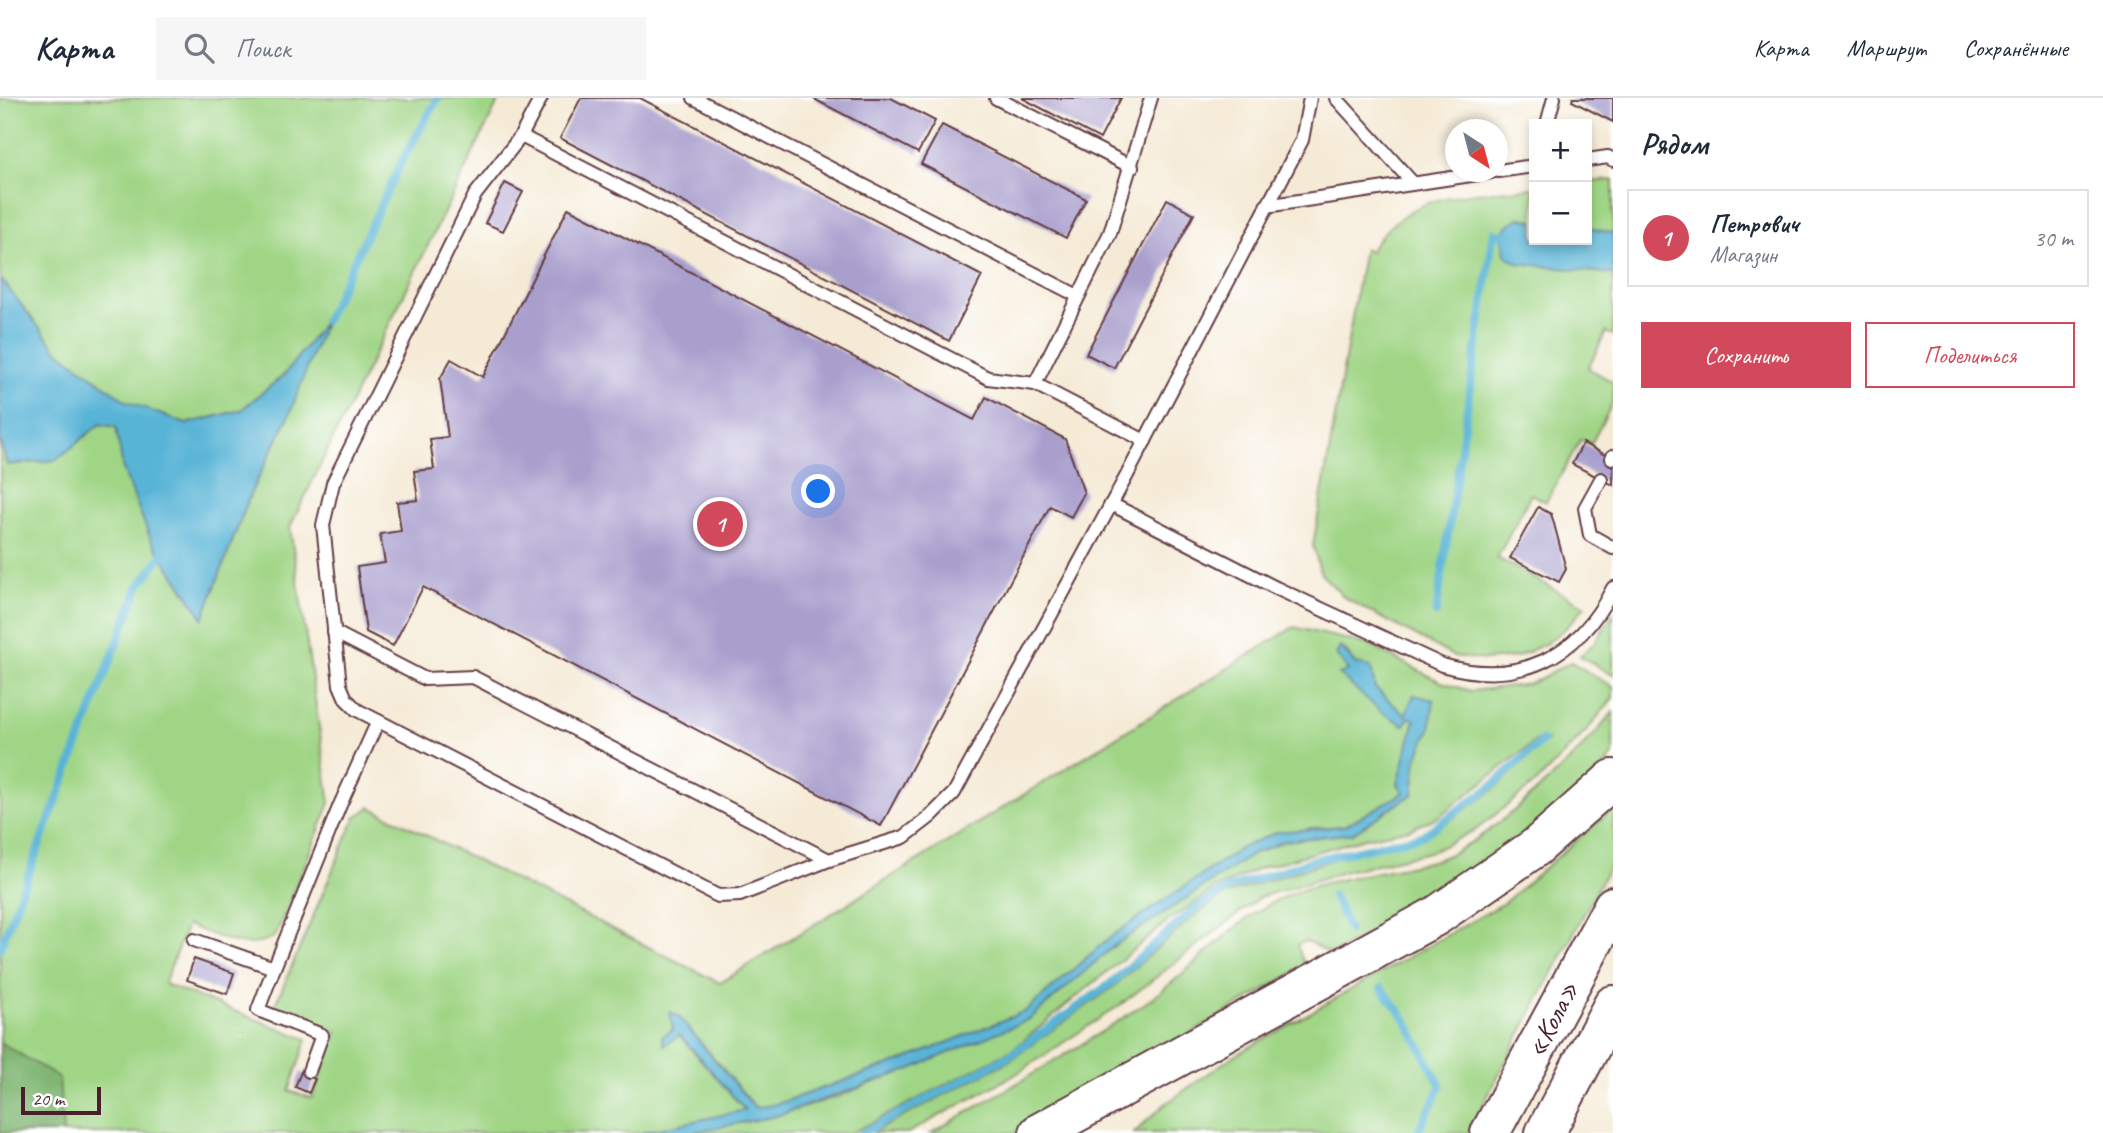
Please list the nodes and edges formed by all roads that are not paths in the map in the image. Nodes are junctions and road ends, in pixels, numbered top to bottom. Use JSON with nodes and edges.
{"nodes":[{"id":1,"x":541,"y":98,"type":"edge"},
{"id":2,"x":694,"y":98,"type":"edge"},
{"id":3,"x":996,"y":98,"type":"edge"},
{"id":4,"x":1152,"y":98,"type":"edge"},
{"id":5,"x":1310,"y":98,"type":"edge"},
{"id":6,"x":1336,"y":98,"type":"edge"},
{"id":7,"x":1554,"y":98,"type":"edge"},
{"id":8,"x":1548,"y":119,"type":"edge"},
{"id":9,"x":521,"y":136,"type":"junction"},
{"id":10,"x":1592,"y":159,"type":"edge"},
{"id":11,"x":1613,"y":160,"type":"edge"},
{"id":12,"x":1132,"y":167,"type":"junction"},
{"id":13,"x":1529,"y":167,"type":"edge"},
{"id":14,"x":1508,"y":170,"type":"edge"},
{"id":15,"x":1445,"y":177,"type":"edge"},
{"id":16,"x":1411,"y":181,"type":"junction"},
{"id":17,"x":1266,"y":206,"type":"junction"},
{"id":18,"x":1078,"y":296,"type":"junction"},
{"id":19,"x":1035,"y":384,"type":"junction"},
{"id":20,"x":1145,"y":441,"type":"junction"},
{"id":21,"x":1601,"y":479,"type":"dead end"},
{"id":22,"x":1111,"y":504,"type":"junction"},
{"id":23,"x":1613,"y":548,"type":"edge"},
{"id":24,"x":1613,"y":588,"type":"edge"},
{"id":25,"x":334,"y":632,"type":"junction"},
{"id":26,"x":378,"y":721,"type":"junction"},
{"id":27,"x":1613,"y":779,"type":"edge"},
{"id":28,"x":829,"y":860,"type":"junction"},
{"id":29,"x":1613,"y":906,"type":"edge"},
{"id":30,"x":194,"y":940,"type":"dead end"},
{"id":31,"x":274,"y":968,"type":"junction"},
{"id":32,"x":1315,"y":980,"type":"junction"},
{"id":33,"x":1613,"y":1005,"type":"edge"},
{"id":34,"x":309,"y":1071,"type":"dead end"},
{"id":35,"x":1039,"y":1133,"type":"edge"},
{"id":36,"x":1099,"y":1133,"type":"edge"},
{"id":37,"x":1490,"y":1133,"type":"edge"},
{"id":38,"x":1545,"y":1133,"type":"edge"}],
"edges":[{"from":1,"to":9,"type":"lane"},
{"from":2,"to":18,"type":"lane"},
{"from":3,"to":12,"type":"lane"},
{"from":4,"to":12,"type":"lane"},
{"from":5,"to":17,"type":"lane"},
{"from":6,"to":16,"type":"lane"},
{"from":7,"to":8,"type":"lane"},
{"from":9,"to":19,"type":"lane"},
{"from":9,"to":25,"type":"lane"},
{"from":10,"to":11,"type":"lane"},
{"from":12,"to":18,"type":"lane"},
{"from":13,"to":14,"type":"lane"},
{"from":15,"to":16,"type":"lane"},
{"from":16,"to":17,"type":"lane"},
{"from":17,"to":20,"type":"lane"},
{"from":18,"to":19,"type":"lane"},
{"from":19,"to":20,"type":"lane"},
{"from":20,"to":22,"type":"lane"},
{"from":21,"to":23,"type":"lane"},
{"from":22,"to":24,"type":"lane"},
{"from":22,"to":28,"type":"lane"},
{"from":25,"to":26,"type":"lane"},
{"from":25,"to":28,"type":"lane"},
{"from":26,"to":28,"type":"lane"},
{"from":26,"to":31,"type":"lane"},
{"from":27,"to":32,"type":"main road"},
{"from":29,"to":37,"type":"main road","name":"«Кола»"},
{"from":30,"to":31,"type":"lane"},
{"from":31,"to":34,"type":"lane"},
{"from":32,"to":35,"type":"main road"},
{"from":32,"to":36,"type":"main road"},
{"from":33,"to":38,"type":"main road","name":"«Кола»"}]}
